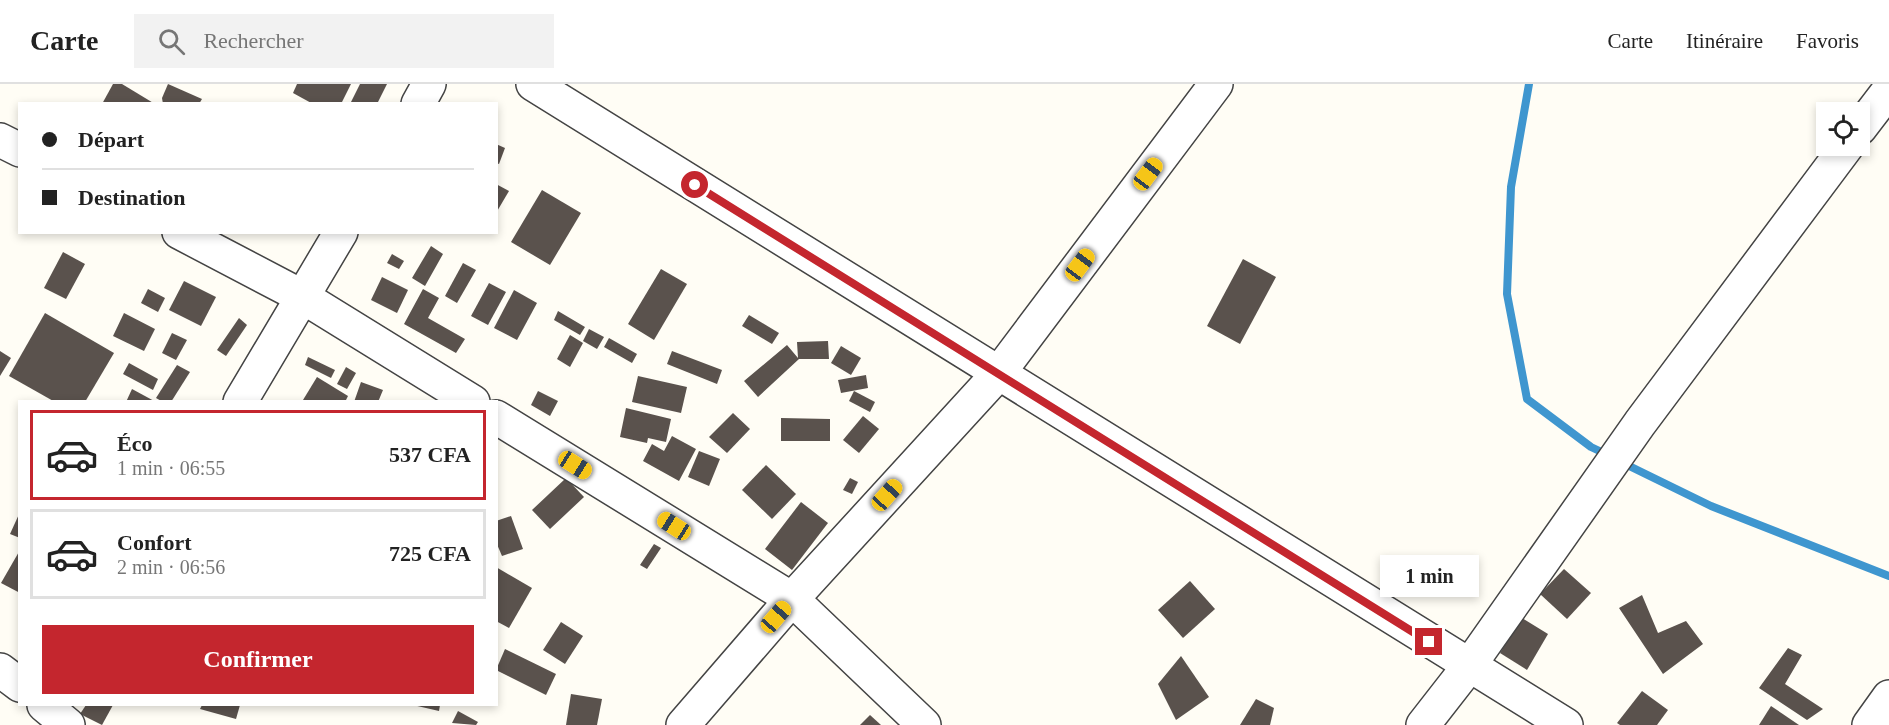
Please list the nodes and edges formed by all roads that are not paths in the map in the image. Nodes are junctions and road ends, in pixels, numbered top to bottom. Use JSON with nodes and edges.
{"nodes":[{"id":1,"x":429,"y":84,"type":"edge"},
{"id":2,"x":533,"y":84,"type":"edge"},
{"id":3,"x":1216,"y":84,"type":"edge"},
{"id":4,"x":1889,"y":90,"type":"edge"},
{"id":5,"x":419,"y":102,"type":"edge"},
{"id":6,"x":1870,"y":115,"type":"edge"},
{"id":7,"x":0,"y":140,"type":"edge"},
{"id":8,"x":18,"y":149,"type":"edge"},
{"id":9,"x":1840,"y":156,"type":"edge"},
{"id":10,"x":183,"y":234,"type":"edge"},
{"id":11,"x":340,"y":234,"type":"edge"},
{"id":12,"x":303,"y":297,"type":"junction"},
{"id":13,"x":998,"y":374,"type":"junction"},
{"id":14,"x":241,"y":400,"type":"edge"},
{"id":15,"x":470,"y":400,"type":"edge"},
{"id":16,"x":498,"y":418,"type":"edge"},
{"id":17,"x":792,"y":599,"type":"junction"},
{"id":18,"x":1468,"y":666,"type":"junction"},
{"id":19,"x":0,"y":670,"type":"edge"},
{"id":20,"x":18,"y":684,"type":"edge"},
{"id":21,"x":1889,"y":698,"type":"edge"},
{"id":22,"x":683,"y":725,"type":"edge"},
{"id":23,"x":924,"y":725,"type":"edge"},
{"id":24,"x":1423,"y":725,"type":"edge"},
{"id":25,"x":1566,"y":725,"type":"edge"},
{"id":26,"x":1869,"y":725,"type":"edge"}],
"edges":[{"from":1,"to":5,"type":"street"},
{"from":2,"to":13,"type":"street"},
{"from":3,"to":13,"type":"street"},
{"from":4,"to":6,"type":"street"},
{"from":7,"to":8,"type":"street"},
{"from":9,"to":18,"type":"street"},
{"from":10,"to":12,"type":"street"},
{"from":11,"to":12,"type":"street"},
{"from":12,"to":14,"type":"street"},
{"from":12,"to":15,"type":"street"},
{"from":13,"to":17,"type":"street"},
{"from":13,"to":18,"type":"street"},
{"from":16,"to":17,"type":"street"},
{"from":17,"to":22,"type":"street"},
{"from":17,"to":23,"type":"street"},
{"from":18,"to":24,"type":"street"},
{"from":18,"to":25,"type":"street"},
{"from":19,"to":20,"type":"street"},
{"from":21,"to":26,"type":"street"}]}
